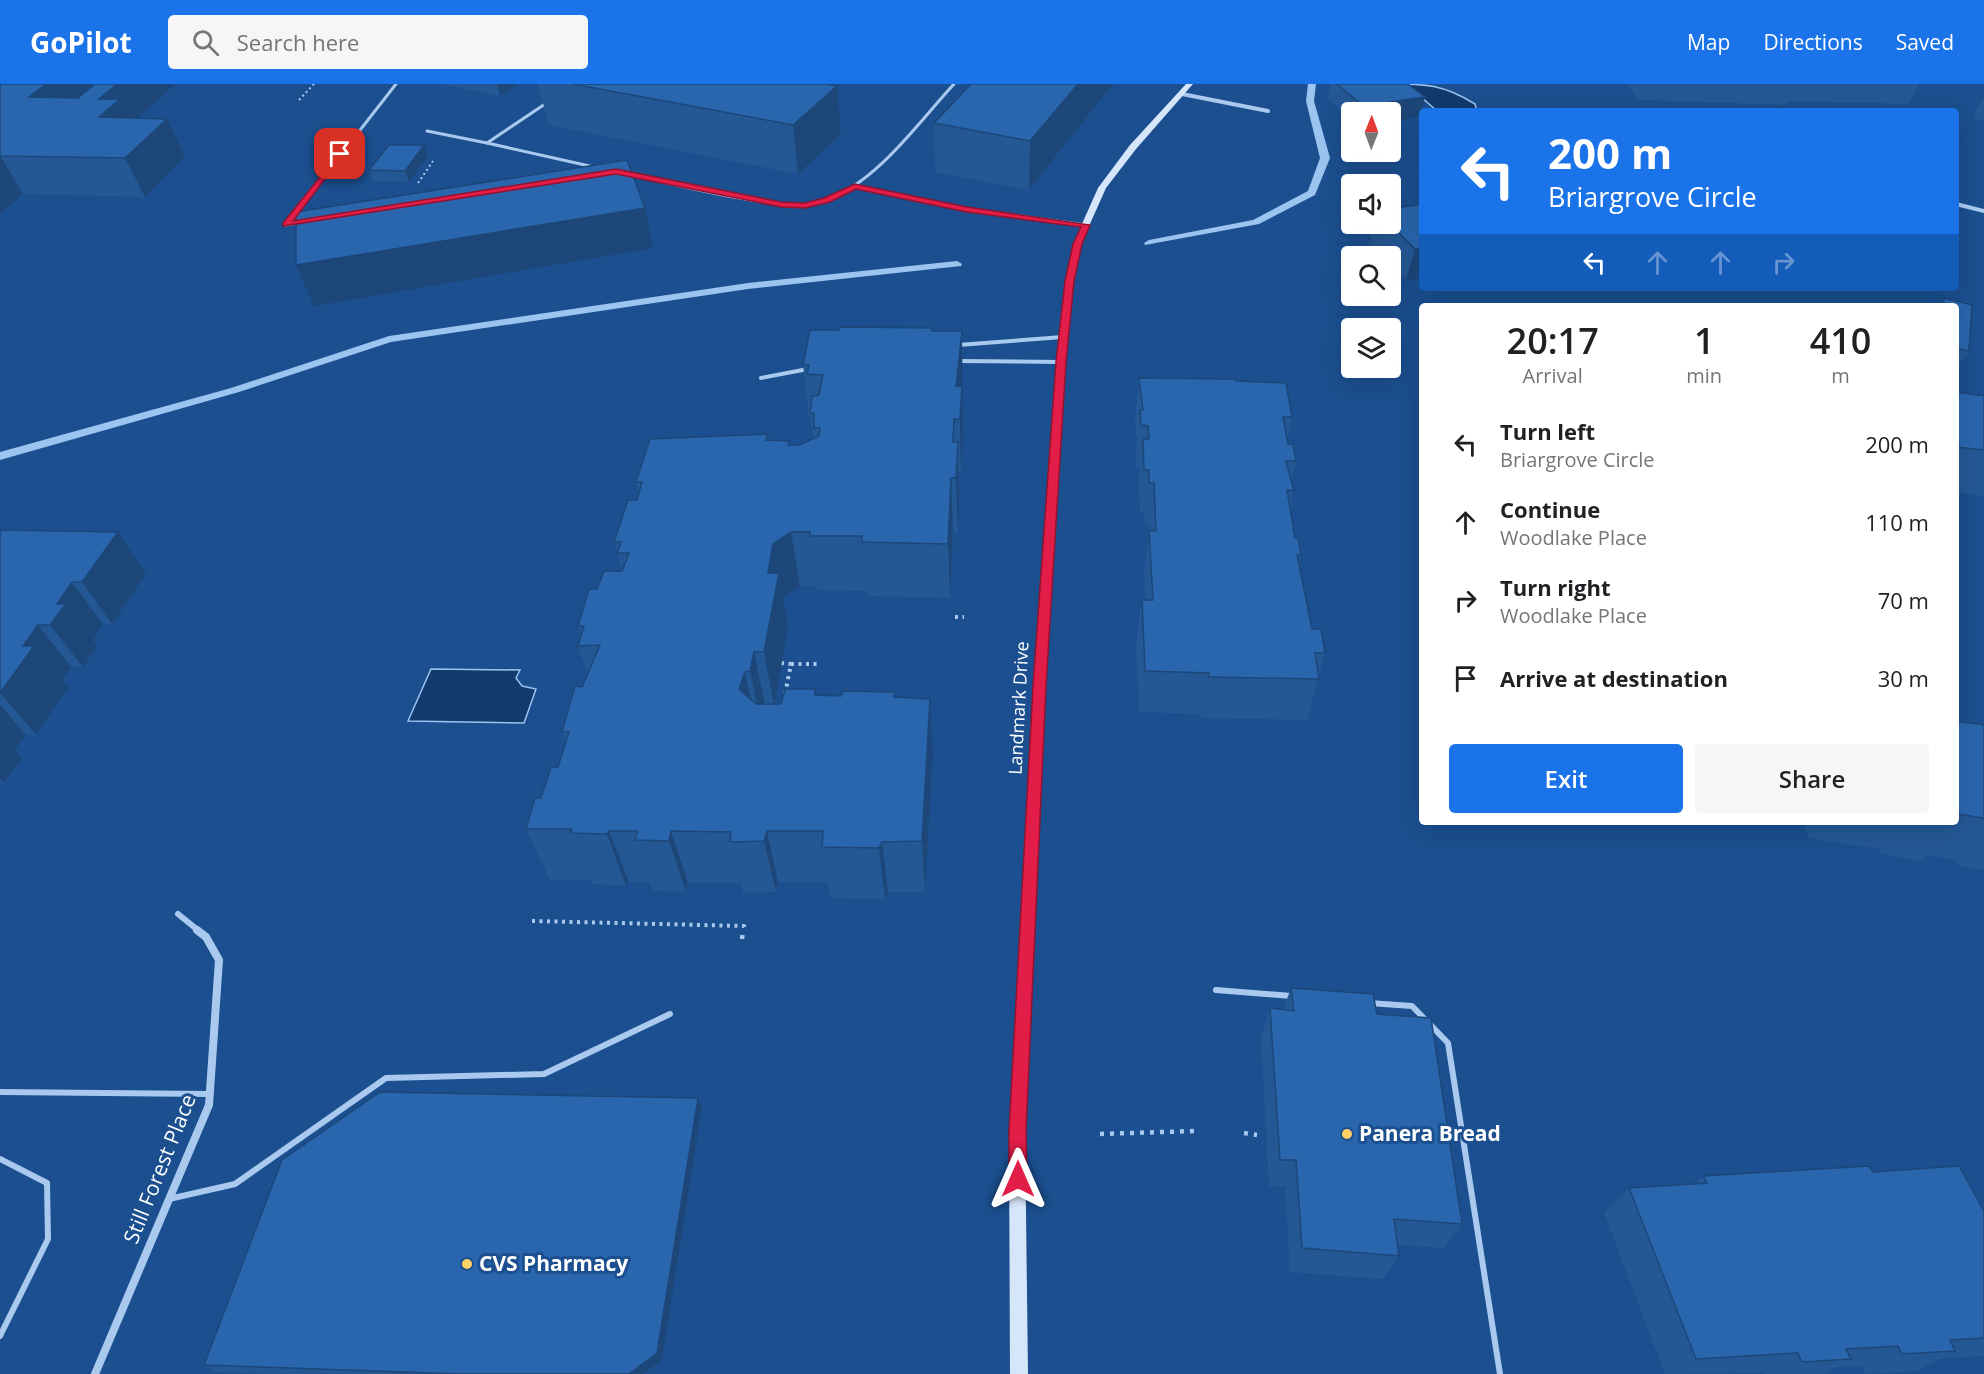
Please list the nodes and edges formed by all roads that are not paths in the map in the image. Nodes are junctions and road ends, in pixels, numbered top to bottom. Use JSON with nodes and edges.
{"nodes":[{"id":1,"x":396,"y":84,"type":"edge"},
{"id":2,"x":954,"y":84,"type":"edge"},
{"id":3,"x":1190,"y":84,"type":"edge"},
{"id":4,"x":1182,"y":94,"type":"junction"},
{"id":5,"x":556,"y":97,"type":"dead end"},
{"id":6,"x":1268,"y":111,"type":"dead end"},
{"id":7,"x":427,"y":131,"type":"dead end"},
{"id":8,"x":487,"y":142,"type":"junction"},
{"id":9,"x":594,"y":166,"type":"edge"},
{"id":10,"x":616,"y":172,"type":"edge"},
{"id":11,"x":855,"y":186,"type":"junction"},
{"id":12,"x":1959,"y":205,"type":"edge"},
{"id":13,"x":1984,"y":211,"type":"edge"},
{"id":14,"x":307,"y":221,"type":"edge"},
{"id":15,"x":1086,"y":225,"type":"junction"},
{"id":16,"x":1063,"y":337,"type":"junction"},
{"id":17,"x":952,"y":347,"type":"edge"},
{"id":18,"x":950,"y":361,"type":"edge"},
{"id":19,"x":1061,"y":362,"type":"junction"},
{"id":20,"x":810,"y":369,"type":"edge"},
{"id":21,"x":761,"y":378,"type":"dead end"},
{"id":22,"x":178,"y":914,"type":"dead end"},
{"id":23,"x":1216,"y":990,"type":"dead end"},
{"id":24,"x":1297,"y":997,"type":"edge"},
{"id":25,"x":1366,"y":1002,"type":"edge"},
{"id":26,"x":670,"y":1014,"type":"dead end"},
{"id":27,"x":0,"y":1092,"type":"edge"},
{"id":28,"x":209,"y":1094,"type":"junction"},
{"id":29,"x":0,"y":1159,"type":"edge"},
{"id":30,"x":169,"y":1199,"type":"junction"},
{"id":31,"x":0,"y":1336,"type":"edge"},
{"id":32,"x":95,"y":1374,"type":"edge"},
{"id":33,"x":1019,"y":1374,"type":"edge"},
{"id":34,"x":1500,"y":1374,"type":"edge"}],
"edges":[{"from":1,"to":14,"type":"lane"},
{"from":2,"to":11,"type":"lane"},
{"from":3,"to":4,"type":"street","name":"Landmark Drive"},
{"from":4,"to":6,"type":"street"},
{"from":4,"to":15,"type":"street","name":"Landmark Drive"},
{"from":5,"to":8,"type":"lane"},
{"from":7,"to":8,"type":"lane"},
{"from":8,"to":9,"type":"lane"},
{"from":10,"to":11,"type":"lane"},
{"from":11,"to":15,"type":"lane"},
{"from":12,"to":13,"type":"street"},
{"from":15,"to":16,"type":"street","name":"Landmark Drive"},
{"from":16,"to":17,"type":"lane"},
{"from":16,"to":19,"type":"street","name":"Landmark Drive"},
{"from":18,"to":19,"type":"lane"},
{"from":19,"to":33,"type":"street","name":"Landmark Drive"},
{"from":20,"to":21,"type":"lane"},
{"from":22,"to":28,"type":"street","name":"Still Forest Place"},
{"from":23,"to":24,"type":"lane"},
{"from":25,"to":34,"type":"lane"},
{"from":26,"to":30,"type":"lane"},
{"from":27,"to":28,"type":"lane"},
{"from":28,"to":30,"type":"street","name":"Still Forest Place"},
{"from":29,"to":31,"type":"lane"},
{"from":30,"to":32,"type":"street","name":"Still Forest Place"}]}
